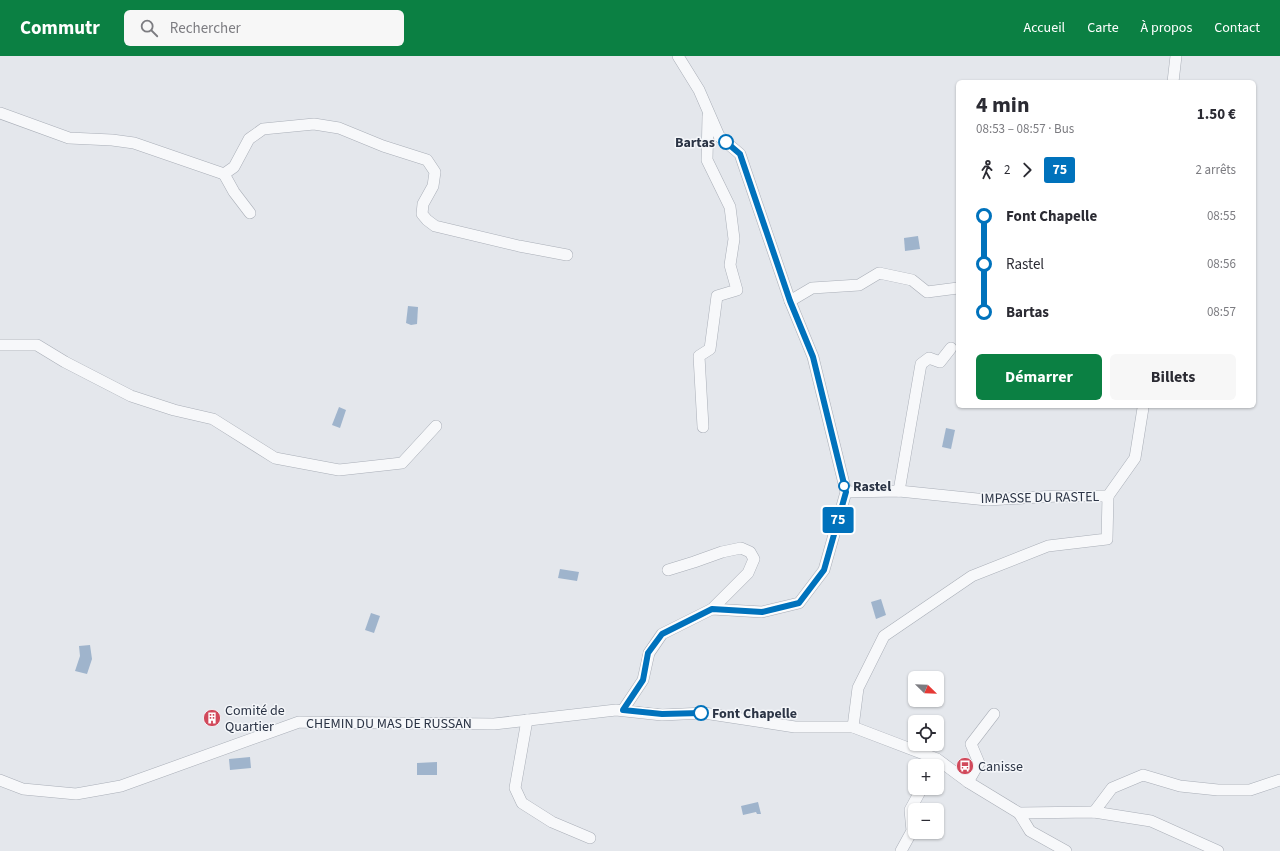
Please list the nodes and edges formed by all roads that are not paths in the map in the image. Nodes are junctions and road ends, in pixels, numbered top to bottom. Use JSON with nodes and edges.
{"nodes":[{"id":1,"x":678,"y":56,"type":"edge"},
{"id":2,"x":1176,"y":56,"type":"edge"},
{"id":3,"x":1173,"y":80,"type":"edge"},
{"id":4,"x":709,"y":112,"type":"junction"},
{"id":5,"x":0,"y":113,"type":"edge"},
{"id":6,"x":224,"y":174,"type":"junction"},
{"id":7,"x":250,"y":213,"type":"dead end"},
{"id":8,"x":567,"y":255,"type":"dead end"},
{"id":9,"x":956,"y":288,"type":"edge"},
{"id":10,"x":790,"y":301,"type":"junction"},
{"id":11,"x":0,"y":345,"type":"edge"},
{"id":12,"x":952,"y":348,"type":"dead end"},
{"id":13,"x":1143,"y":408,"type":"dead end"},
{"id":14,"x":436,"y":426,"type":"dead end"},
{"id":15,"x":703,"y":426,"type":"dead end"},
{"id":16,"x":899,"y":491,"type":"junction"},
{"id":17,"x":846,"y":492,"type":"junction"},
{"id":18,"x":1108,"y":496,"type":"junction"},
{"id":19,"x":668,"y":570,"type":"dead end"},
{"id":20,"x":712,"y":609,"type":"junction"},
{"id":21,"x":623,"y":710,"type":"junction"},
{"id":22,"x":994,"y":714,"type":"dead end"},
{"id":23,"x":526,"y":720,"type":"junction"},
{"id":24,"x":854,"y":727,"type":"junction"},
{"id":25,"x":927,"y":759,"type":"edge"},
{"id":26,"x":944,"y":768,"type":"edge"},
{"id":27,"x":0,"y":780,"type":"edge"},
{"id":28,"x":1280,"y":780,"type":"edge"},
{"id":29,"x":968,"y":782,"type":"junction"},
{"id":30,"x":918,"y":795,"type":"edge"},
{"id":31,"x":1094,"y":812,"type":"junction"},
{"id":32,"x":1019,"y":813,"type":"junction"},
{"id":33,"x":590,"y":838,"type":"dead end"},
{"id":34,"x":1045,"y":846,"type":"edge"},
{"id":35,"x":901,"y":851,"type":"edge"},
{"id":36,"x":1066,"y":851,"type":"edge"},
{"id":37,"x":1218,"y":851,"type":"edge"}],
"edges":[{"from":1,"to":4,"type":"street"},
{"from":2,"to":3,"type":"street"},
{"from":4,"to":10,"type":"street"},
{"from":4,"to":15,"type":"street"},
{"from":5,"to":6,"type":"street"},
{"from":6,"to":7,"type":"street"},
{"from":6,"to":8,"type":"street"},
{"from":9,"to":10,"type":"street"},
{"from":10,"to":17,"type":"street"},
{"from":11,"to":14,"type":"street"},
{"from":12,"to":16,"type":"street"},
{"from":13,"to":18,"type":"street","name":"IMPASSE DU RASTEL"},
{"from":16,"to":17,"type":"street","name":"IMPASSE DU RASTEL"},
{"from":16,"to":18,"type":"street","name":"IMPASSE DU RASTEL"},
{"from":17,"to":20,"type":"street"},
{"from":18,"to":24,"type":"street"},
{"from":19,"to":20,"type":"street"},
{"from":20,"to":21,"type":"street"},
{"from":21,"to":23,"type":"street","name":"CHEMIN DU MAS DE RUSSAN"},
{"from":21,"to":24,"type":"street","name":"CHEMIN DU MAS DE RUSSAN"},
{"from":22,"to":29,"type":"street"},
{"from":23,"to":27,"type":"street","name":"CHEMIN DU MAS DE RUSSAN"},
{"from":23,"to":33,"type":"street"},
{"from":24,"to":25,"type":"street"},
{"from":26,"to":29,"type":"street"},
{"from":28,"to":31,"type":"street"},
{"from":29,"to":32,"type":"street"},
{"from":30,"to":35,"type":"street"},
{"from":31,"to":32,"type":"street"},
{"from":31,"to":37,"type":"street"},
{"from":32,"to":34,"type":"street"},
{"from":34,"to":36,"type":"street"}]}
